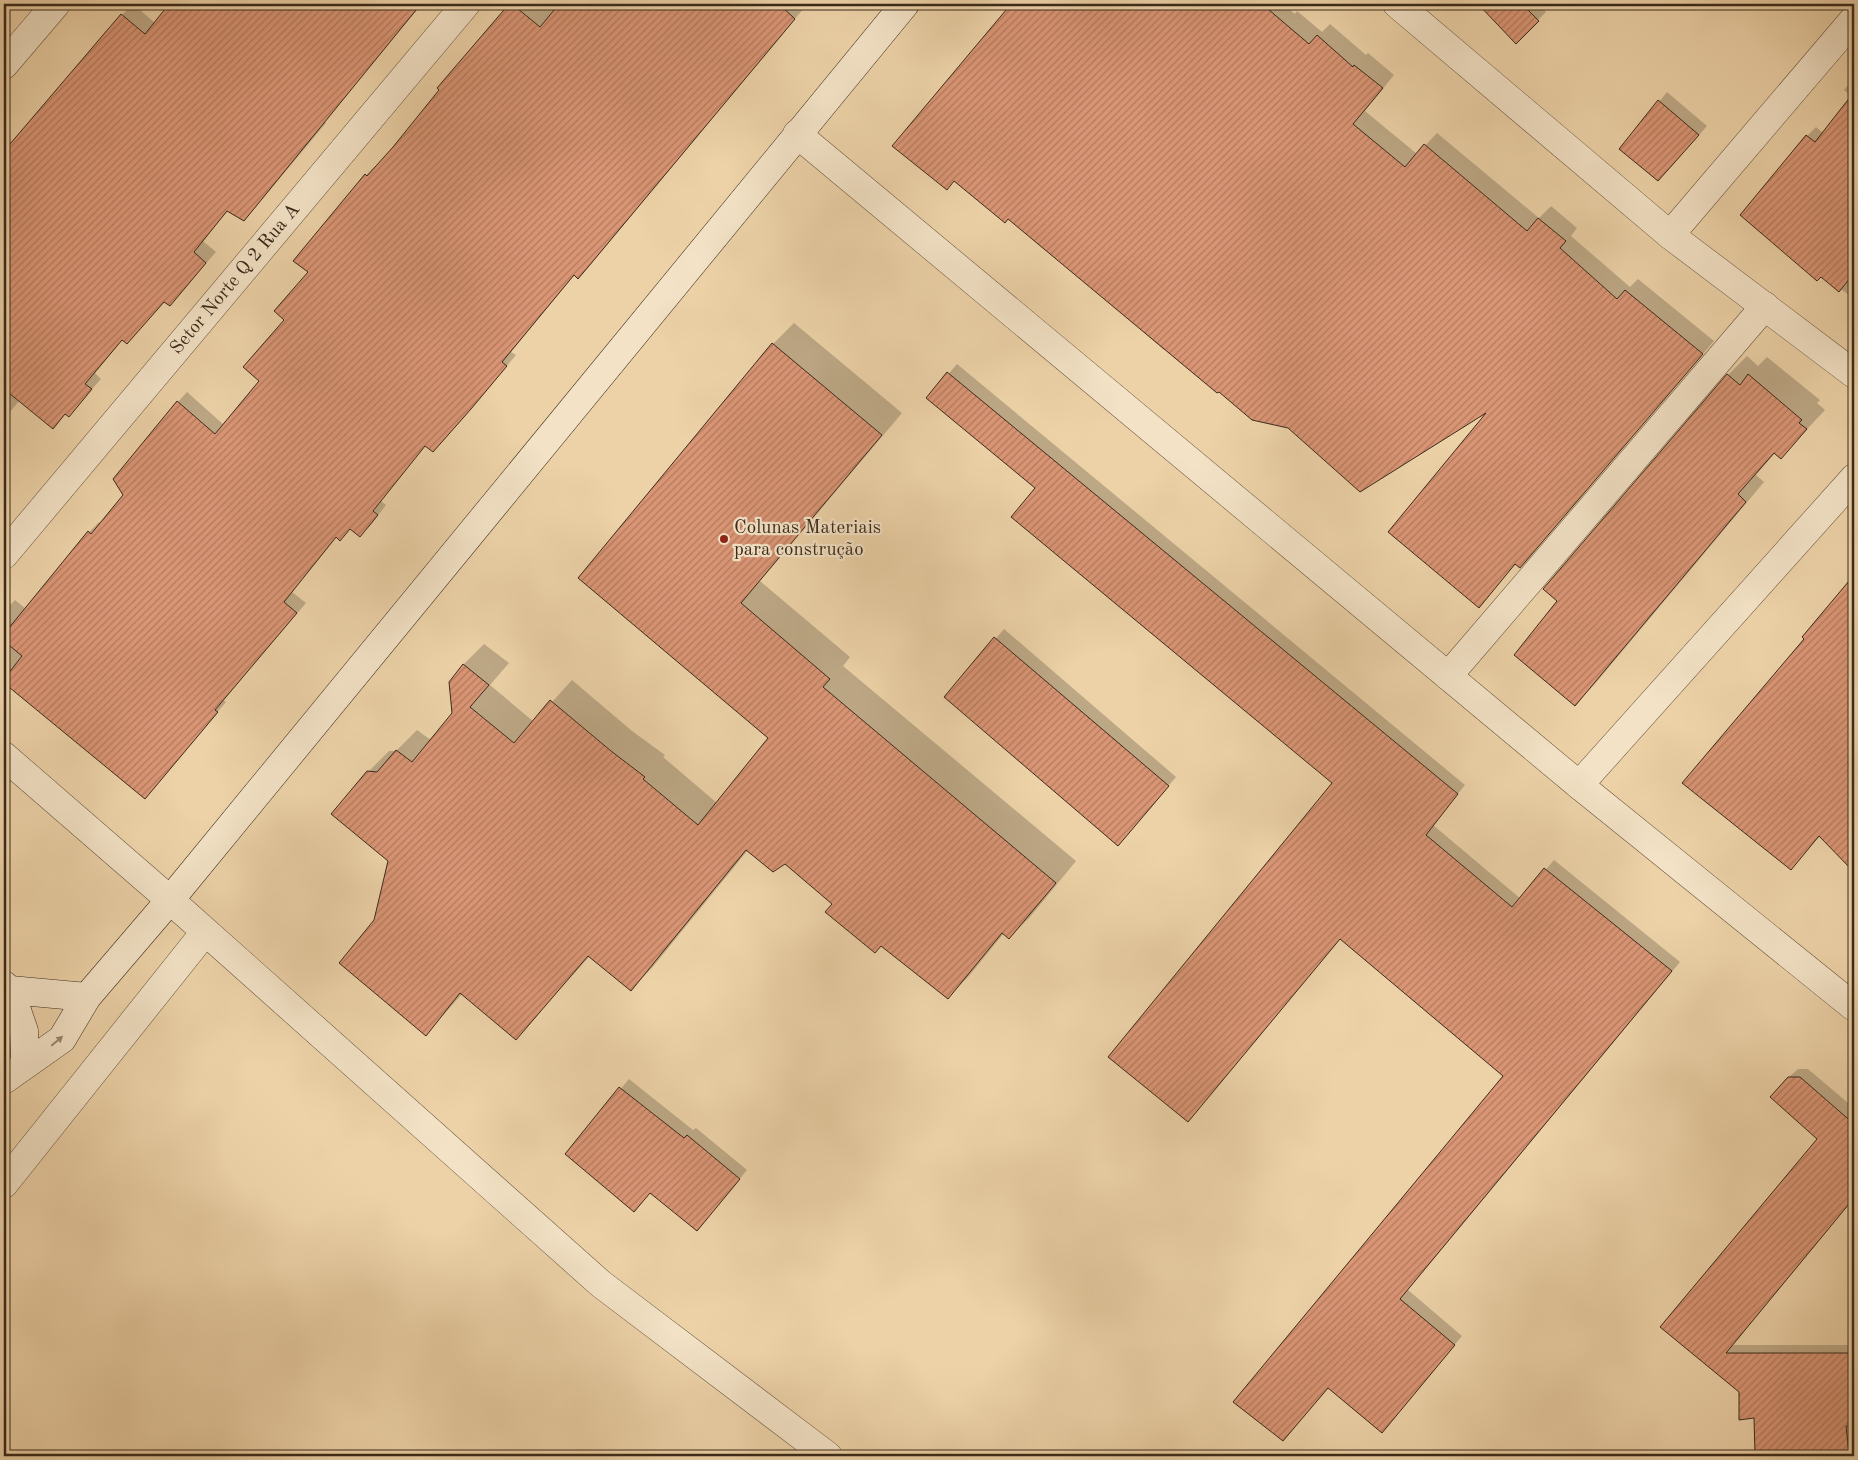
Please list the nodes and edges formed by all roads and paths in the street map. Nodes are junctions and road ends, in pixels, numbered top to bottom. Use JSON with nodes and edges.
{"nodes":[{"id":1,"x":56,"y":4,"type":"edge"},
{"id":2,"x":466,"y":4,"type":"edge"},
{"id":3,"x":906,"y":4,"type":"edge"},
{"id":4,"x":1397,"y":4,"type":"edge"},
{"id":5,"x":1854,"y":19,"type":"edge"},
{"id":6,"x":4,"y":65,"type":"edge"},
{"id":7,"x":798,"y":134,"type":"junction"},
{"id":8,"x":1670,"y":235,"type":"junction"},
{"id":9,"x":1764,"y":306,"type":"junction"},
{"id":10,"x":1854,"y":374,"type":"edge"},
{"id":11,"x":1854,"y":478,"type":"edge"},
{"id":12,"x":4,"y":555,"type":"edge"},
{"id":13,"x":1448,"y":676,"type":"junction"},
{"id":14,"x":4,"y":756,"type":"edge"},
{"id":15,"x":1579,"y":785,"type":"junction"},
{"id":16,"x":170,"y":900,"type":"junction"},
{"id":17,"x":205,"y":932,"type":"junction"},
{"id":18,"x":7,"y":988,"type":"edge"},
{"id":19,"x":87,"y":997,"type":"junction"},
{"id":20,"x":1854,"y":1007,"type":"edge"},
{"id":21,"x":14,"y":1072,"type":"edge"},
{"id":22,"x":4,"y":1184,"type":"edge"},
{"id":23,"x":828,"y":1456,"type":"edge"}],
"edges":[{"from":1,"to":6,"type":"street"},
{"from":2,"to":12,"type":"street","name":"Setor Norte Q 2 Rua A"},
{"from":3,"to":7,"type":"street"},
{"from":4,"to":8,"type":"street"},
{"from":5,"to":8,"type":"street"},
{"from":7,"to":13,"type":"street"},
{"from":7,"to":16,"type":"street"},
{"from":8,"to":9,"type":"street"},
{"from":9,"to":10,"type":"street"},
{"from":9,"to":13,"type":"street"},
{"from":11,"to":15,"type":"street"},
{"from":13,"to":15,"type":"street"},
{"from":14,"to":16,"type":"street"},
{"from":15,"to":20,"type":"street"},
{"from":16,"to":17,"type":"street"},
{"from":16,"to":19,"type":"street"},
{"from":17,"to":22,"type":"street"},
{"from":17,"to":23,"type":"street"},
{"from":18,"to":19,"type":"street"},
{"from":18,"to":21,"type":"street"},
{"from":21,"to":19,"type":"street","one_way":true}]}
